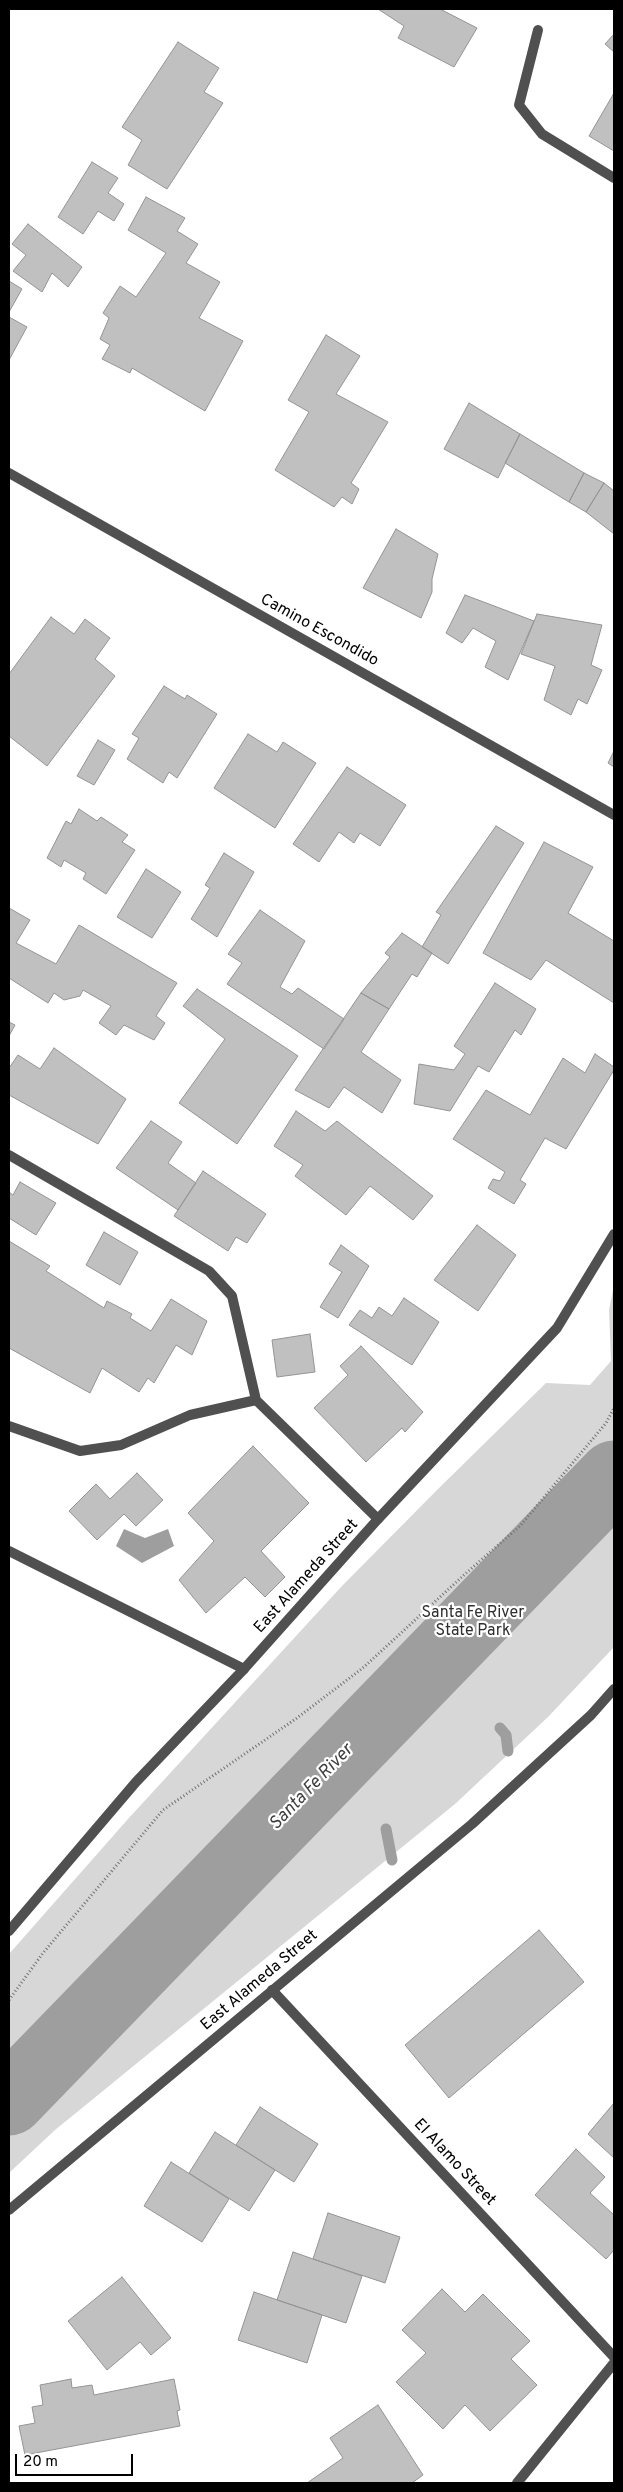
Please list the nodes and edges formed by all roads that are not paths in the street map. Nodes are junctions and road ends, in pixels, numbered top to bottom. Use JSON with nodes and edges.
{"nodes":[{"id":1,"x":538,"y":30,"type":"dead end"},
{"id":2,"x":614,"y":178,"type":"edge"},
{"id":3,"x":9,"y":473,"type":"edge"},
{"id":4,"x":614,"y":815,"type":"edge"},
{"id":5,"x":9,"y":1155,"type":"edge"},
{"id":6,"x":614,"y":1234,"type":"edge"},
{"id":7,"x":256,"y":1400,"type":"junction"},
{"id":8,"x":9,"y":1426,"type":"edge"},
{"id":9,"x":378,"y":1520,"type":"junction"},
{"id":10,"x":9,"y":1551,"type":"edge"},
{"id":11,"x":244,"y":1669,"type":"junction"},
{"id":12,"x":614,"y":1689,"type":"edge"},
{"id":13,"x":9,"y":1931,"type":"edge"},
{"id":14,"x":272,"y":1990,"type":"junction"},
{"id":15,"x":9,"y":2210,"type":"edge"},
{"id":16,"x":614,"y":2357,"type":"edge"},
{"id":17,"x":614,"y":2363,"type":"edge"},
{"id":18,"x":517,"y":2483,"type":"edge"}],
"edges":[{"from":1,"to":2,"type":"street"},
{"from":3,"to":4,"type":"street","name":"Camino Escondido"},
{"from":5,"to":7,"type":"street"},
{"from":6,"to":9,"type":"street","name":"East Alameda Street"},
{"from":7,"to":8,"type":"street"},
{"from":7,"to":9,"type":"street"},
{"from":9,"to":11,"type":"street","name":"East Alameda Street"},
{"from":10,"to":11,"type":"street"},
{"from":11,"to":13,"type":"street","name":"East Alameda Street"},
{"from":12,"to":14,"type":"street","name":"East Alameda Street"},
{"from":14,"to":15,"type":"street","name":"East Alameda Street"},
{"from":14,"to":16,"type":"street","name":"El Alamo Street"},
{"from":17,"to":18,"type":"street"}]}
